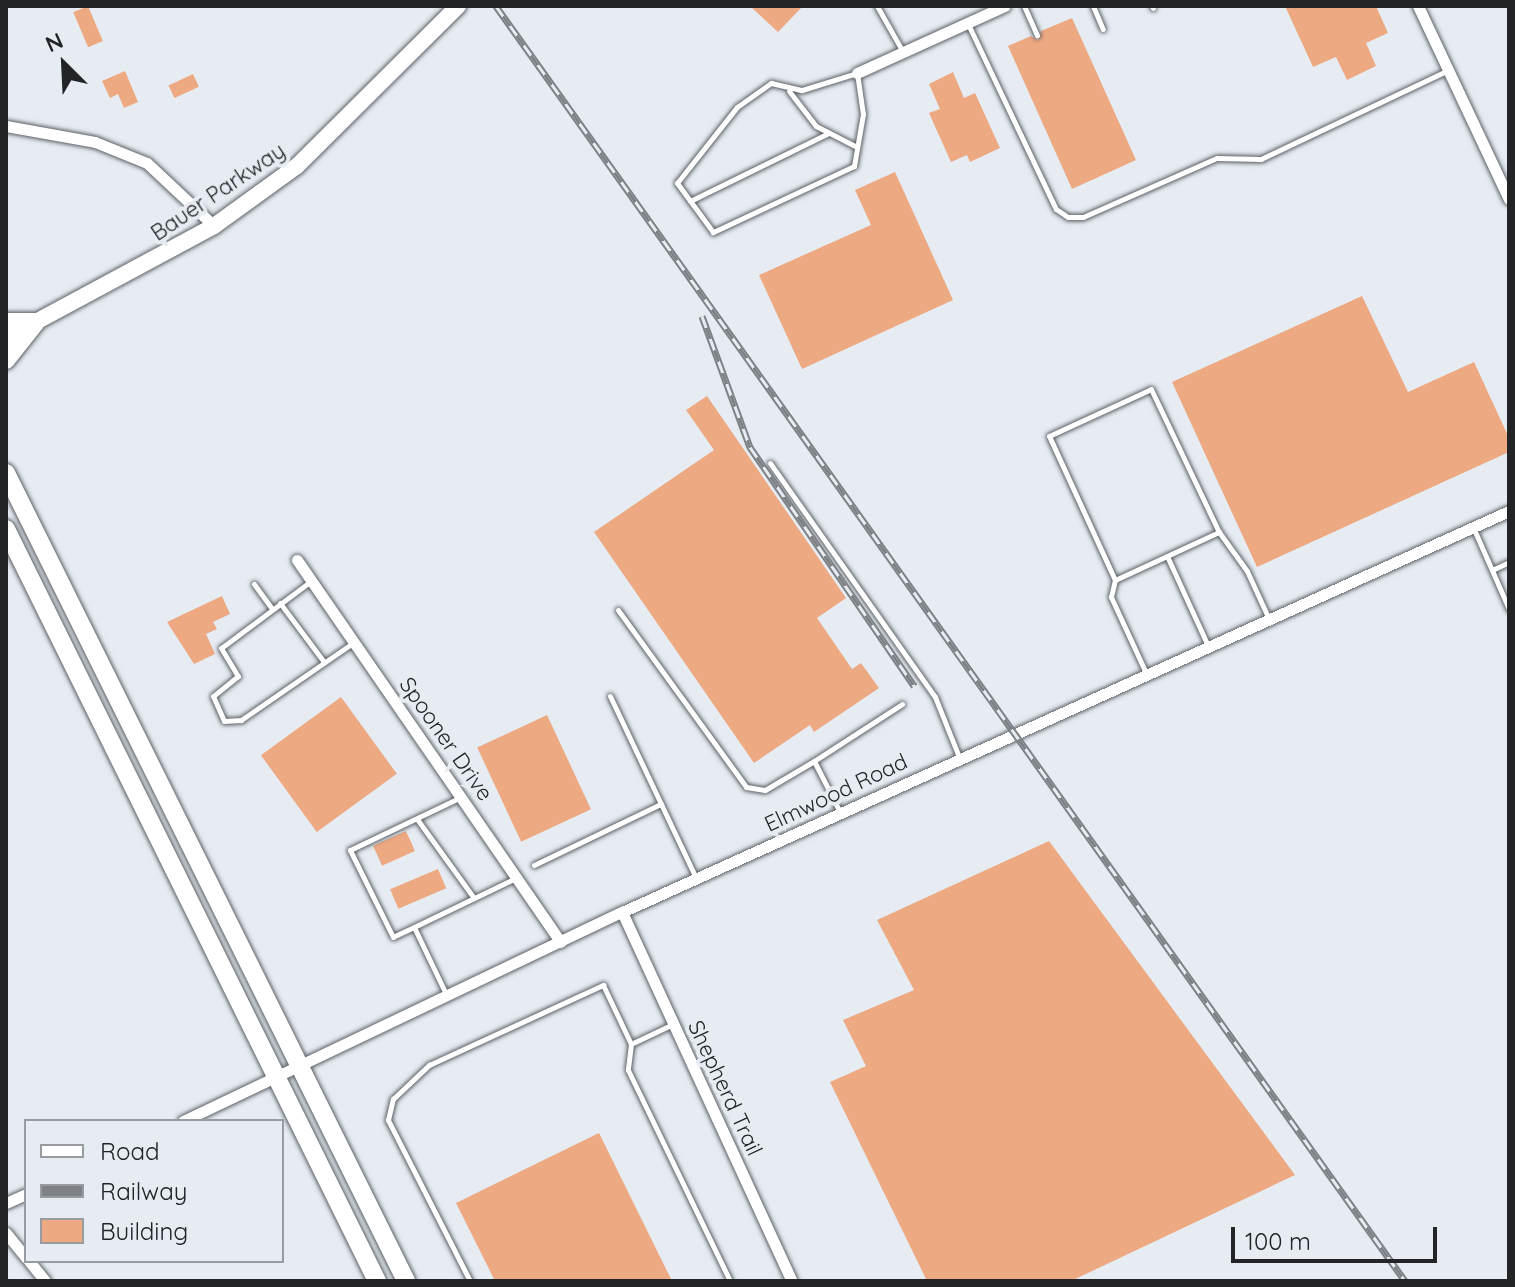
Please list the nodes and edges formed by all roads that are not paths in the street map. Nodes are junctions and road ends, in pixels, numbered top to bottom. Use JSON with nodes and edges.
{"nodes":[{"id":1,"x":877,"y":6,"type":"edge"},
{"id":2,"x":1005,"y":6,"type":"edge"},
{"id":3,"x":1024,"y":6,"type":"edge"},
{"id":4,"x":1093,"y":6,"type":"edge"},
{"id":5,"x":1418,"y":6,"type":"edge"},
{"id":6,"x":455,"y":9,"type":"edge"},
{"id":7,"x":967,"y":23,"type":"junction"},
{"id":8,"x":1103,"y":29,"type":"dead end"},
{"id":9,"x":1037,"y":35,"type":"dead end"},
{"id":10,"x":903,"y":53,"type":"junction"},
{"id":11,"x":1448,"y":70,"type":"junction"},
{"id":12,"x":857,"y":73,"type":"junction"},
{"id":13,"x":789,"y":91,"type":"junction"},
{"id":14,"x":6,"y":126,"type":"edge"},
{"id":15,"x":829,"y":133,"type":"junction"},
{"id":16,"x":857,"y":147,"type":"junction"},
{"id":17,"x":1509,"y":199,"type":"edge"},
{"id":18,"x":690,"y":201,"type":"junction"},
{"id":19,"x":214,"y":226,"type":"junction"},
{"id":20,"x":6,"y":322,"type":"edge"},
{"id":21,"x":36,"y":322,"type":"junction"},
{"id":22,"x":6,"y":338,"type":"edge"},
{"id":23,"x":6,"y":360,"type":"edge"},
{"id":24,"x":770,"y":463,"type":"dead end"},
{"id":25,"x":6,"y":473,"type":"edge"},
{"id":26,"x":1509,"y":511,"type":"edge"},
{"id":27,"x":1473,"y":527,"type":"junction"},
{"id":28,"x":6,"y":529,"type":"edge"},
{"id":29,"x":1219,"y":532,"type":"junction"},
{"id":30,"x":1167,"y":556,"type":"junction"},
{"id":31,"x":297,"y":560,"type":"dead end"},
{"id":32,"x":1509,"y":562,"type":"edge"},
{"id":33,"x":1492,"y":570,"type":"junction"},
{"id":34,"x":312,"y":580,"type":"junction"},
{"id":35,"x":1115,"y":580,"type":"junction"},
{"id":36,"x":254,"y":584,"type":"dead end"},
{"id":37,"x":280,"y":603,"type":"junction"},
{"id":38,"x":272,"y":609,"type":"junction"},
{"id":39,"x":1509,"y":609,"type":"edge"},
{"id":40,"x":618,"y":610,"type":"dead end"},
{"id":41,"x":1269,"y":619,"type":"junction"},
{"id":42,"x":354,"y":641,"type":"junction"},
{"id":43,"x":1208,"y":646,"type":"junction"},
{"id":44,"x":324,"y":662,"type":"junction"},
{"id":45,"x":1146,"y":674,"type":"junction"},
{"id":46,"x":610,"y":696,"type":"dead end"},
{"id":47,"x":902,"y":704,"type":"dead end"},
{"id":48,"x":959,"y":758,"type":"junction"},
{"id":49,"x":814,"y":761,"type":"junction"},
{"id":50,"x":461,"y":797,"type":"junction"},
{"id":51,"x":661,"y":804,"type":"junction"},
{"id":52,"x":840,"y":813,"type":"junction"},
{"id":53,"x":417,"y":819,"type":"junction"},
{"id":54,"x":534,"y":865,"type":"dead end"},
{"id":55,"x":517,"y":877,"type":"junction"},
{"id":56,"x":696,"y":879,"type":"junction"},
{"id":57,"x":474,"y":898,"type":"junction"},
{"id":58,"x":622,"y":912,"type":"junction"},
{"id":59,"x":414,"y":927,"type":"junction"},
{"id":60,"x":561,"y":942,"type":"junction"},
{"id":61,"x":447,"y":997,"type":"junction"},
{"id":62,"x":674,"y":1024,"type":"junction"},
{"id":63,"x":631,"y":1044,"type":"junction"},
{"id":64,"x":300,"y":1067,"type":"junction"},
{"id":65,"x":276,"y":1078,"type":"junction"},
{"id":66,"x":187,"y":1119,"type":"edge"},
{"id":67,"x":6,"y":1233,"type":"edge"},
{"id":68,"x":24,"y":1255,"type":"edge"},
{"id":69,"x":30,"y":1263,"type":"edge"},
{"id":70,"x":45,"y":1281,"type":"edge"},
{"id":71,"x":377,"y":1281,"type":"edge"},
{"id":72,"x":406,"y":1281,"type":"edge"},
{"id":73,"x":470,"y":1281,"type":"edge"},
{"id":74,"x":730,"y":1281,"type":"edge"},
{"id":75,"x":792,"y":1281,"type":"edge"}],
"edges":[{"from":1,"to":10,"type":"lane"},
{"from":2,"to":7,"type":"street"},
{"from":3,"to":9,"type":"lane"},
{"from":4,"to":8,"type":"lane"},
{"from":5,"to":11,"type":"street"},
{"from":6,"to":19,"type":"main road","name":"Bauer Parkway"},
{"from":7,"to":10,"type":"street"},
{"from":7,"to":11,"type":"lane"},
{"from":10,"to":12,"type":"street"},
{"from":11,"to":17,"type":"street"},
{"from":12,"to":13,"type":"lane"},
{"from":12,"to":16,"type":"lane"},
{"from":13,"to":15,"type":"lane"},
{"from":13,"to":18,"type":"lane"},
{"from":14,"to":19,"type":"street"},
{"from":15,"to":16,"type":"lane"},
{"from":15,"to":18,"type":"lane"},
{"from":16,"to":18,"type":"lane"},
{"from":19,"to":21,"type":"main road","name":"Bauer Parkway"},
{"from":20,"to":21,"type":"main road"},
{"from":21,"to":22,"type":"main road","name":"Bauer Parkway"},
{"from":21,"to":23,"type":"main road"},
{"from":24,"to":48,"type":"lane"},
{"from":25,"to":64,"type":"main road"},
{"from":26,"to":27,"type":"street","name":"Elmwood Road"},
{"from":27,"to":33,"type":"lane"},
{"from":27,"to":41,"type":"street","name":"Elmwood Road"},
{"from":28,"to":65,"type":"main road"},
{"from":29,"to":30,"type":"lane"},
{"from":29,"to":35,"type":"lane"},
{"from":29,"to":41,"type":"lane"},
{"from":30,"to":35,"type":"lane"},
{"from":30,"to":43,"type":"lane"},
{"from":31,"to":34,"type":"street","name":"Spooner Drive"},
{"from":32,"to":33,"type":"lane"},
{"from":33,"to":39,"type":"lane"},
{"from":34,"to":37,"type":"lane"},
{"from":34,"to":42,"type":"street","name":"Spooner Drive"},
{"from":35,"to":45,"type":"lane"},
{"from":36,"to":38,"type":"lane"},
{"from":37,"to":38,"type":"lane"},
{"from":37,"to":44,"type":"lane"},
{"from":38,"to":44,"type":"lane"},
{"from":40,"to":49,"type":"lane"},
{"from":41,"to":43,"type":"street","name":"Elmwood Road"},
{"from":42,"to":44,"type":"lane"},
{"from":42,"to":50,"type":"street","name":"Spooner Drive"},
{"from":43,"to":45,"type":"street","name":"Elmwood Road"},
{"from":45,"to":48,"type":"street","name":"Elmwood Road"},
{"from":46,"to":51,"type":"lane"},
{"from":47,"to":49,"type":"lane"},
{"from":48,"to":52,"type":"street","name":"Elmwood Road"},
{"from":49,"to":52,"type":"lane"},
{"from":50,"to":53,"type":"lane"},
{"from":50,"to":55,"type":"street","name":"Spooner Drive"},
{"from":51,"to":54,"type":"lane"},
{"from":51,"to":56,"type":"lane"},
{"from":52,"to":56,"type":"street","name":"Elmwood Road"},
{"from":53,"to":57,"type":"lane"},
{"from":53,"to":59,"type":"lane"},
{"from":55,"to":57,"type":"lane"},
{"from":55,"to":60,"type":"street","name":"Spooner Drive"},
{"from":56,"to":58,"type":"street","name":"Elmwood Road"},
{"from":57,"to":59,"type":"lane"},
{"from":58,"to":60,"type":"street","name":"Elmwood Road"},
{"from":58,"to":62,"type":"street","name":"Shepherd Trail"},
{"from":59,"to":61,"type":"lane"},
{"from":60,"to":61,"type":"street","name":"Elmwood Road"},
{"from":61,"to":64,"type":"street","name":"Elmwood Road"},
{"from":62,"to":63,"type":"lane"},
{"from":62,"to":75,"type":"street","name":"Shepherd Trail"},
{"from":63,"to":73,"type":"lane"},
{"from":63,"to":74,"type":"lane"},
{"from":64,"to":65,"type":"street","name":"Elmwood Road"},
{"from":64,"to":72,"type":"main road"},
{"from":65,"to":66,"type":"street","name":"Elmwood Road"},
{"from":65,"to":71,"type":"main road"},
{"from":67,"to":68,"type":"street"},
{"from":69,"to":70,"type":"street"}]}
